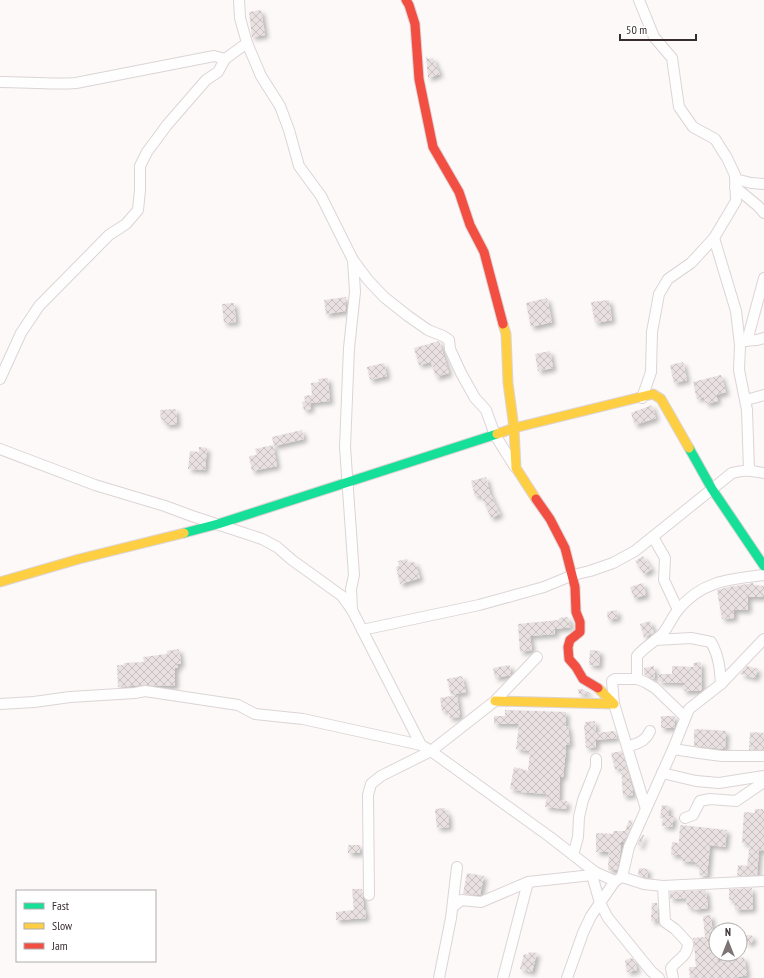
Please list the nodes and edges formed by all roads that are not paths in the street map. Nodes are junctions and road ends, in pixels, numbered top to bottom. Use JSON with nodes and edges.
{"nodes":[{"id":1,"x":239,"y":0,"type":"edge"},
{"id":2,"x":406,"y":0,"type":"edge"},
{"id":3,"x":639,"y":0,"type":"edge"},
{"id":4,"x":247,"y":43,"type":"junction"},
{"id":5,"x":225,"y":60,"type":"junction"},
{"id":6,"x":0,"y":82,"type":"edge"},
{"id":7,"x":735,"y":183,"type":"junction"},
{"id":8,"x":764,"y":184,"type":"edge"},
{"id":9,"x":764,"y":213,"type":"edge"},
{"id":10,"x":714,"y":238,"type":"junction"},
{"id":11,"x":353,"y":260,"type":"junction"},
{"id":12,"x":764,"y":278,"type":"edge"},
{"id":13,"x":764,"y":338,"type":"edge"},
{"id":14,"x":743,"y":341,"type":"junction"},
{"id":15,"x":0,"y":379,"type":"edge"},
{"id":16,"x":764,"y":395,"type":"edge"},
{"id":17,"x":642,"y":398,"type":"junction"},
{"id":18,"x":746,"y":400,"type":"junction"},
{"id":19,"x":514,"y":428,"type":"junction"},
{"id":20,"x":495,"y":435,"type":"junction"},
{"id":21,"x":0,"y":449,"type":"edge"},
{"id":22,"x":516,"y":468,"type":"junction"},
{"id":23,"x":749,"y":470,"type":"junction"},
{"id":24,"x":764,"y":473,"type":"edge"},
{"id":25,"x":346,"y":482,"type":"junction"},
{"id":26,"x":712,"y":489,"type":"junction"},
{"id":27,"x":218,"y":524,"type":"junction"},
{"id":28,"x":653,"y":537,"type":"junction"},
{"id":29,"x":764,"y":566,"type":"edge"},
{"id":30,"x":573,"y":575,"type":"junction"},
{"id":31,"x":764,"y":575,"type":"edge"},
{"id":32,"x":0,"y":582,"type":"edge"},
{"id":33,"x":352,"y":610,"type":"junction"},
{"id":34,"x":678,"y":610,"type":"junction"},
{"id":35,"x":362,"y":630,"type":"junction"},
{"id":36,"x":764,"y":638,"type":"edge"},
{"id":37,"x":655,"y":640,"type":"junction"},
{"id":38,"x":537,"y":657,"type":"dead end"},
{"id":39,"x":637,"y":680,"type":"junction"},
{"id":40,"x":722,"y":684,"type":"junction"},
{"id":41,"x":495,"y":701,"type":"junction"},
{"id":42,"x":0,"y":704,"type":"edge"},
{"id":43,"x":614,"y":704,"type":"junction"},
{"id":44,"x":685,"y":717,"type":"junction"},
{"id":45,"x":650,"y":731,"type":"dead end"},
{"id":46,"x":421,"y":745,"type":"junction"},
{"id":47,"x":627,"y":746,"type":"junction"},
{"id":48,"x":674,"y":748,"type":"junction"},
{"id":49,"x":431,"y":751,"type":"junction"},
{"id":50,"x":764,"y":756,"type":"edge"},
{"id":51,"x":596,"y":759,"type":"dead end"},
{"id":52,"x":662,"y":773,"type":"junction"},
{"id":53,"x":764,"y":776,"type":"edge"},
{"id":54,"x":764,"y":782,"type":"edge"},
{"id":55,"x":646,"y":809,"type":"junction"},
{"id":56,"x":685,"y":818,"type":"dead end"},
{"id":57,"x":573,"y":855,"type":"junction"},
{"id":58,"x":457,"y":867,"type":"dead end"},
{"id":59,"x":594,"y":874,"type":"junction"},
{"id":60,"x":619,"y":879,"type":"junction"},
{"id":61,"x":764,"y":881,"type":"edge"},
{"id":62,"x":528,"y":882,"type":"junction"},
{"id":63,"x":663,"y":886,"type":"junction"},
{"id":64,"x":368,"y":895,"type":"dead end"},
{"id":65,"x":600,"y":902,"type":"junction"},
{"id":66,"x":453,"y":907,"type":"junction"},
{"id":67,"x":439,"y":978,"type":"edge"},
{"id":68,"x":502,"y":978,"type":"edge"},
{"id":69,"x":567,"y":978,"type":"edge"},
{"id":70,"x":659,"y":978,"type":"edge"},
{"id":71,"x":673,"y":978,"type":"edge"}],
"edges":[{"from":1,"to":4,"type":"street"},
{"from":2,"to":19,"type":"street"},
{"from":3,"to":7,"type":"street"},
{"from":4,"to":5,"type":"street"},
{"from":4,"to":11,"type":"street"},
{"from":5,"to":6,"type":"street"},
{"from":5,"to":15,"type":"street"},
{"from":7,"to":8,"type":"street"},
{"from":7,"to":9,"type":"street"},
{"from":7,"to":10,"type":"street"},
{"from":10,"to":14,"type":"street"},
{"from":10,"to":17,"type":"street"},
{"from":11,"to":20,"type":"street"},
{"from":11,"to":25,"type":"street"},
{"from":12,"to":14,"type":"street"},
{"from":13,"to":14,"type":"street"},
{"from":14,"to":18,"type":"street"},
{"from":16,"to":18,"type":"street"},
{"from":17,"to":19,"type":"street"},
{"from":17,"to":26,"type":"street"},
{"from":18,"to":23,"type":"street"},
{"from":19,"to":20,"type":"street"},
{"from":19,"to":22,"type":"street"},
{"from":20,"to":22,"type":"street"},
{"from":20,"to":25,"type":"street"},
{"from":21,"to":27,"type":"street"},
{"from":22,"to":30,"type":"street"},
{"from":23,"to":24,"type":"street"},
{"from":23,"to":26,"type":"street"},
{"from":25,"to":27,"type":"street"},
{"from":25,"to":33,"type":"street"},
{"from":26,"to":28,"type":"street"},
{"from":26,"to":29,"type":"street"},
{"from":27,"to":32,"type":"street"},
{"from":27,"to":33,"type":"street"},
{"from":28,"to":30,"type":"street"},
{"from":28,"to":34,"type":"street"},
{"from":30,"to":35,"type":"street"},
{"from":30,"to":43,"type":"street"},
{"from":31,"to":34,"type":"street"},
{"from":33,"to":35,"type":"street"},
{"from":34,"to":37,"type":"street"},
{"from":35,"to":46,"type":"street"},
{"from":36,"to":40,"type":"street"},
{"from":37,"to":39,"type":"street"},
{"from":37,"to":40,"type":"street"},
{"from":38,"to":41,"type":"street"},
{"from":39,"to":43,"type":"street"},
{"from":39,"to":44,"type":"street"},
{"from":40,"to":44,"type":"street"},
{"from":41,"to":43,"type":"street"},
{"from":41,"to":49,"type":"street"},
{"from":42,"to":46,"type":"street"},
{"from":43,"to":47,"type":"street"},
{"from":44,"to":48,"type":"street"},
{"from":45,"to":47,"type":"street"},
{"from":46,"to":49,"type":"street"},
{"from":47,"to":55,"type":"street"},
{"from":48,"to":50,"type":"street"},
{"from":48,"to":52,"type":"street"},
{"from":49,"to":57,"type":"street"},
{"from":49,"to":64,"type":"street"},
{"from":51,"to":57,"type":"street"},
{"from":52,"to":53,"type":"street"},
{"from":52,"to":55,"type":"street"},
{"from":54,"to":56,"type":"street"},
{"from":55,"to":60,"type":"street"},
{"from":57,"to":59,"type":"street"},
{"from":58,"to":66,"type":"street"},
{"from":59,"to":60,"type":"street"},
{"from":59,"to":62,"type":"street"},
{"from":59,"to":65,"type":"street"},
{"from":60,"to":63,"type":"street"},
{"from":60,"to":65,"type":"street"},
{"from":61,"to":63,"type":"street"},
{"from":62,"to":66,"type":"street"},
{"from":62,"to":68,"type":"street"},
{"from":63,"to":71,"type":"street"},
{"from":65,"to":69,"type":"street"},
{"from":65,"to":70,"type":"street"},
{"from":66,"to":67,"type":"street"}]}
